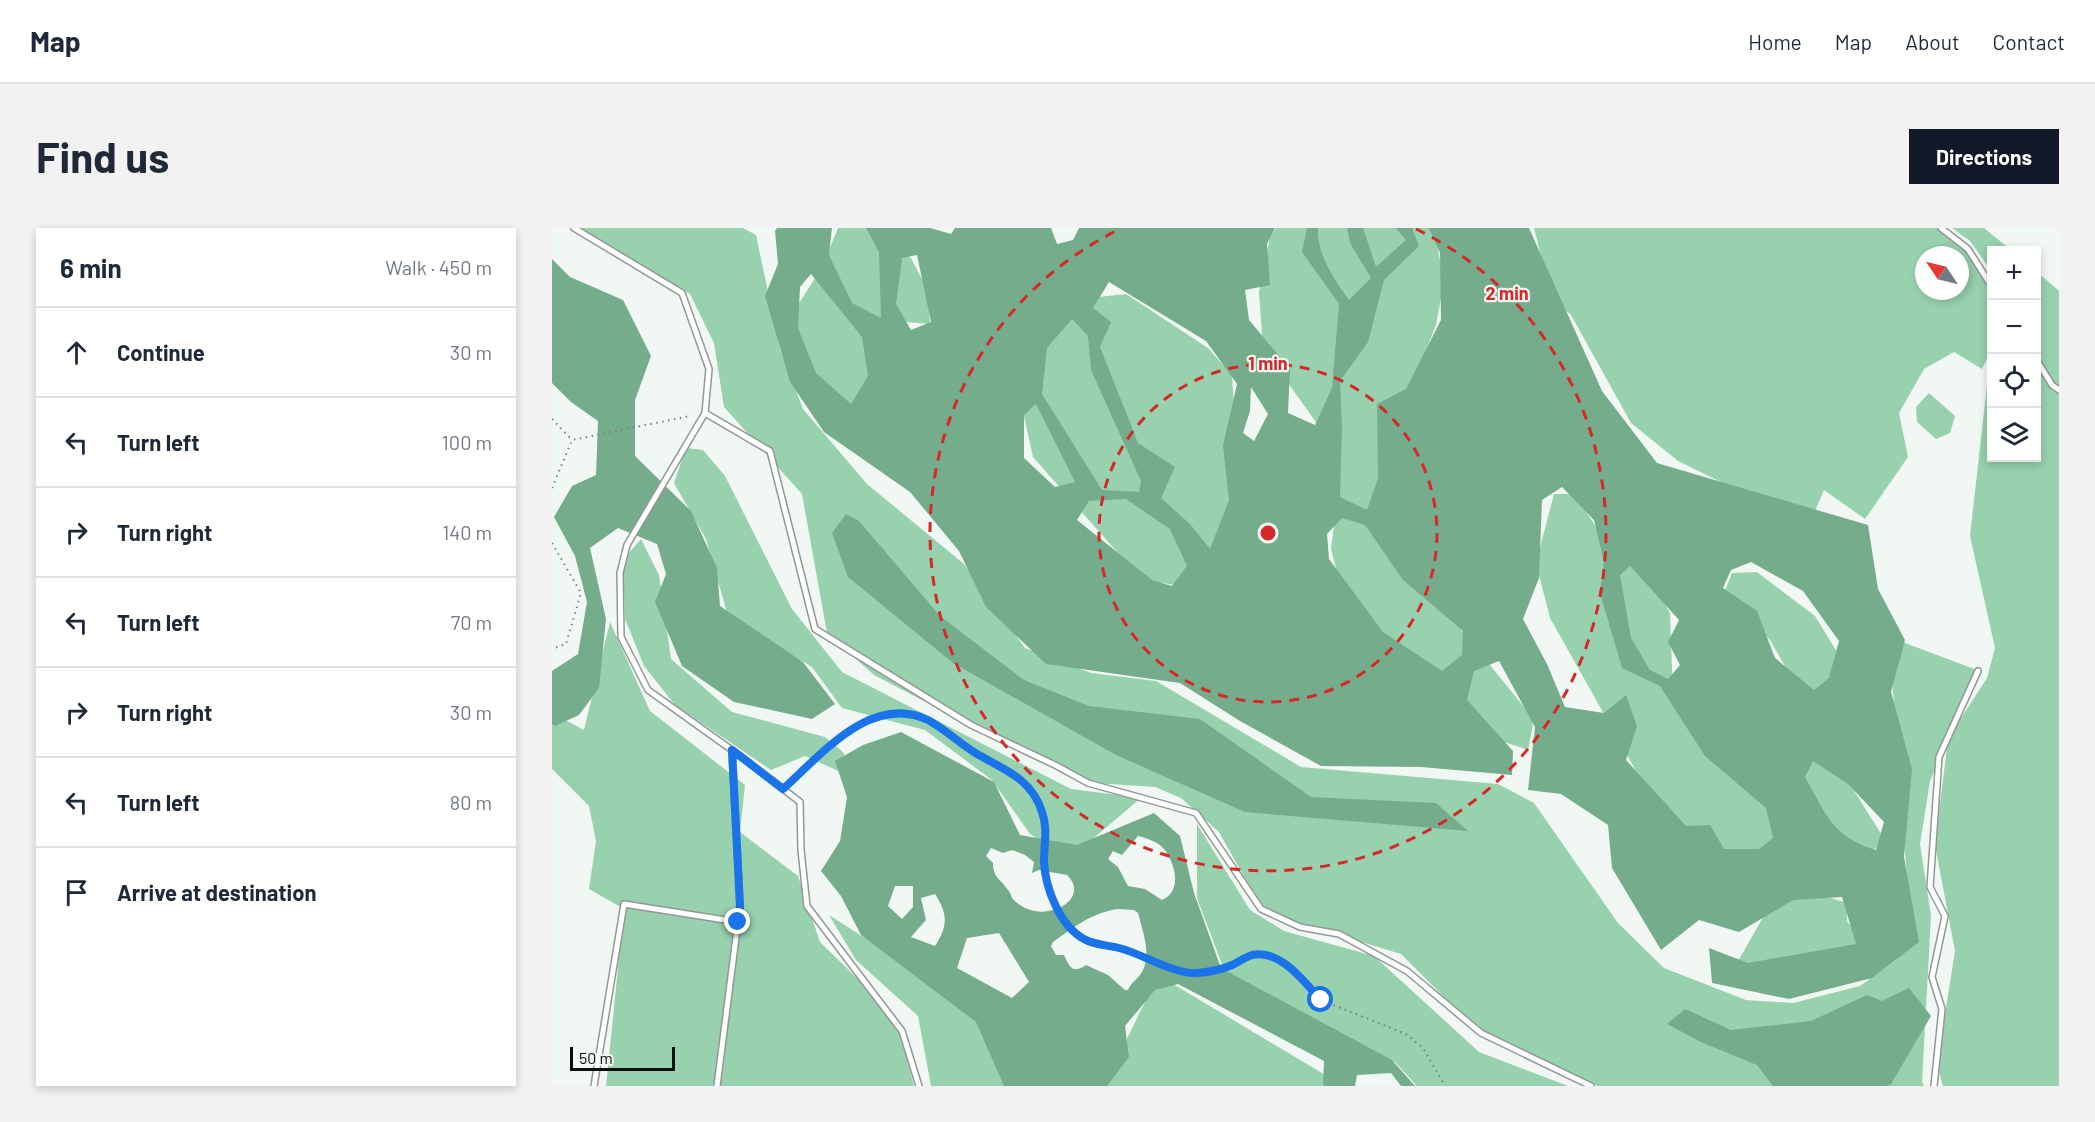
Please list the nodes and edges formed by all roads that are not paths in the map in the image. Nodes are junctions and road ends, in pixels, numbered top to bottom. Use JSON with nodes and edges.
{"nodes":[{"id":1,"x":574,"y":228,"type":"edge"},
{"id":2,"x":1941,"y":228,"type":"edge"},
{"id":3,"x":1987,"y":279,"type":"edge"},
{"id":4,"x":2041,"y":366,"type":"edge"},
{"id":5,"x":2059,"y":390,"type":"edge"},
{"id":6,"x":705,"y":413,"type":"junction"},
{"id":7,"x":1978,"y":671,"type":"dead end"},
{"id":8,"x":732,"y":750,"type":"junction"},
{"id":9,"x":738,"y":922,"type":"junction"},
{"id":10,"x":594,"y":1086,"type":"edge"},
{"id":11,"x":717,"y":1086,"type":"edge"},
{"id":12,"x":919,"y":1086,"type":"edge"},
{"id":13,"x":1591,"y":1086,"type":"edge"},
{"id":14,"x":1934,"y":1086,"type":"edge"}],
"edges":[{"from":1,"to":6,"type":"lane"},
{"from":2,"to":3,"type":"lane"},
{"from":4,"to":5,"type":"lane"},
{"from":6,"to":8,"type":"lane"},
{"from":6,"to":13,"type":"lane"},
{"from":7,"to":14,"type":"lane"},
{"from":8,"to":9,"type":"lane"},
{"from":8,"to":12,"type":"lane"},
{"from":9,"to":10,"type":"lane"},
{"from":9,"to":11,"type":"lane"}]}
